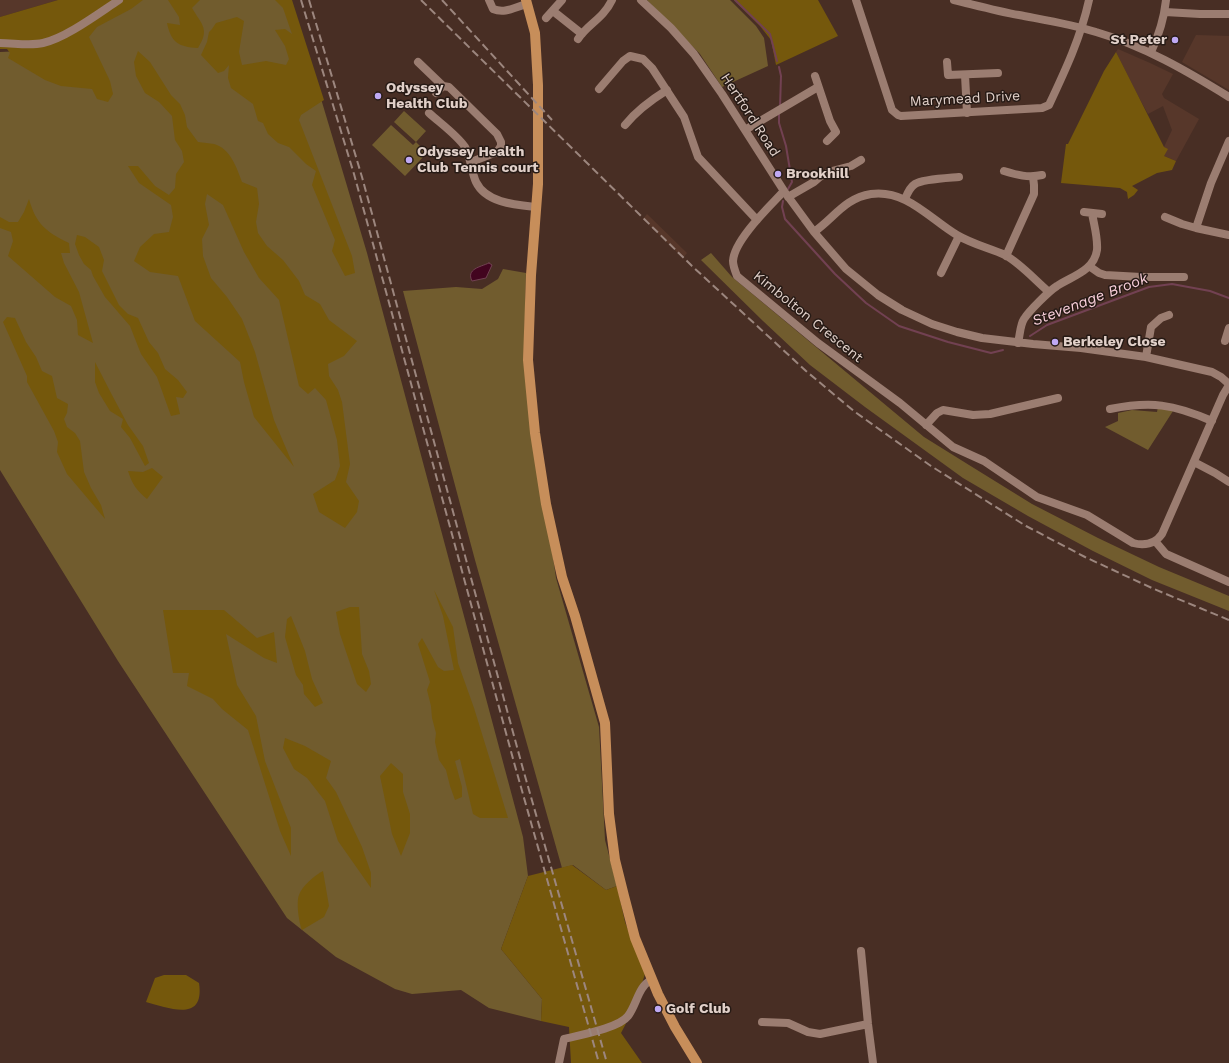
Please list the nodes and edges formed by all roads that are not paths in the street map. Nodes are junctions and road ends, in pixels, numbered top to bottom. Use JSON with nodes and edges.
{"nodes":[{"id":1,"x":119,"y":0,"type":"edge"},
{"id":2,"x":489,"y":0,"type":"edge"},
{"id":3,"x":562,"y":0,"type":"edge"},
{"id":4,"x":612,"y":0,"type":"edge"},
{"id":5,"x":641,"y":0,"type":"edge"},
{"id":6,"x":856,"y":0,"type":"edge"},
{"id":7,"x":954,"y":0,"type":"edge"},
{"id":8,"x":1089,"y":0,"type":"edge"},
{"id":9,"x":1166,"y":0,"type":"edge"},
{"id":10,"x":526,"y":2,"type":"edge"},
{"id":11,"x":553,"y":11,"type":"junction"},
{"id":12,"x":1165,"y":12,"type":"junction"},
{"id":13,"x":1229,"y":14,"type":"edge"},
{"id":14,"x":546,"y":18,"type":"dead end"},
{"id":15,"x":1082,"y":28,"type":"junction"},
{"id":16,"x":0,"y":43,"type":"edge"},
{"id":17,"x":1151,"y":52,"type":"junction"},
{"id":18,"x":418,"y":62,"type":"dead end"},
{"id":19,"x":947,"y":62,"type":"dead end"},
{"id":20,"x":998,"y":73,"type":"dead end"},
{"id":21,"x":965,"y":75,"type":"junction"},
{"id":22,"x":814,"y":76,"type":"dead end"},
{"id":23,"x":443,"y":86,"type":"junction"},
{"id":24,"x":818,"y":87,"type":"junction"},
{"id":25,"x":599,"y":90,"type":"dead end"},
{"id":26,"x":667,"y":90,"type":"junction"},
{"id":27,"x":436,"y":93,"type":"dead end"},
{"id":28,"x":1229,"y":97,"type":"edge"},
{"id":29,"x":429,"y":113,"type":"dead end"},
{"id":30,"x":967,"y":113,"type":"junction"},
{"id":31,"x":625,"y":125,"type":"dead end"},
{"id":32,"x":745,"y":130,"type":"junction"},
{"id":33,"x":827,"y":141,"type":"dead end"},
{"id":34,"x":1229,"y":141,"type":"edge"},
{"id":35,"x":860,"y":160,"type":"dead end"},
{"id":36,"x":471,"y":162,"type":"junction"},
{"id":37,"x":1004,"y":170,"type":"dead end"},
{"id":38,"x":1042,"y":174,"type":"dead end"},
{"id":39,"x":1033,"y":177,"type":"junction"},
{"id":40,"x":953,"y":180,"type":"dead end"},
{"id":41,"x":786,"y":194,"type":"junction"},
{"id":42,"x":905,"y":199,"type":"junction"},
{"id":43,"x":536,"y":207,"type":"junction"},
{"id":44,"x":1102,"y":214,"type":"dead end"},
{"id":45,"x":1166,"y":217,"type":"dead end"},
{"id":46,"x":757,"y":220,"type":"junction"},
{"id":47,"x":1196,"y":228,"type":"junction"},
{"id":48,"x":814,"y":232,"type":"junction"},
{"id":49,"x":1229,"y":235,"type":"edge"},
{"id":50,"x":959,"y":236,"type":"junction"},
{"id":51,"x":1006,"y":256,"type":"junction"},
{"id":52,"x":1089,"y":266,"type":"junction"},
{"id":53,"x":945,"y":269,"type":"dead end"},
{"id":54,"x":1180,"y":275,"type":"dead end"},
{"id":55,"x":1049,"y":292,"type":"junction"},
{"id":56,"x":1165,"y":319,"type":"dead end"},
{"id":57,"x":1229,"y":328,"type":"edge"},
{"id":58,"x":1224,"y":341,"type":"edge"},
{"id":59,"x":1018,"y":343,"type":"junction"},
{"id":60,"x":1146,"y":357,"type":"junction"},
{"id":61,"x":1229,"y":384,"type":"edge"},
{"id":62,"x":1058,"y":398,"type":"dead end"},
{"id":63,"x":1110,"y":409,"type":"dead end"},
{"id":64,"x":1212,"y":421,"type":"junction"},
{"id":65,"x":926,"y":424,"type":"junction"},
{"id":66,"x":1194,"y":462,"type":"junction"},
{"id":67,"x":1229,"y":482,"type":"edge"},
{"id":68,"x":1155,"y":541,"type":"junction"},
{"id":69,"x":1229,"y":582,"type":"edge"},
{"id":70,"x":861,"y":951,"type":"dead end"},
{"id":71,"x":651,"y":980,"type":"junction"},
{"id":72,"x":762,"y":1022,"type":"dead end"},
{"id":73,"x":868,"y":1024,"type":"junction"},
{"id":74,"x":559,"y":1063,"type":"edge"},
{"id":75,"x":697,"y":1063,"type":"edge"},
{"id":76,"x":873,"y":1063,"type":"edge"}],
"edges":[{"from":1,"to":16,"type":"street"},
{"from":2,"to":10,"type":"street"},
{"from":3,"to":11,"type":"street"},
{"from":4,"to":11,"type":"street"},
{"from":5,"to":32,"type":"street","name":"Hertford Road"},
{"from":6,"to":30,"type":"street","name":"Marymead Drive"},
{"from":7,"to":15,"type":"street"},
{"from":8,"to":15,"type":"street"},
{"from":9,"to":12,"type":"street"},
{"from":10,"to":43,"type":"main road"},
{"from":11,"to":14,"type":"street"},
{"from":12,"to":13,"type":"street"},
{"from":12,"to":17,"type":"street"},
{"from":15,"to":17,"type":"street"},
{"from":15,"to":30,"type":"street","name":"Marymead Drive"},
{"from":17,"to":28,"type":"street"},
{"from":18,"to":23,"type":"street"},
{"from":19,"to":21,"type":"street"},
{"from":20,"to":21,"type":"street"},
{"from":21,"to":30,"type":"street"},
{"from":22,"to":24,"type":"street"},
{"from":23,"to":27,"type":"street"},
{"from":23,"to":36,"type":"street"},
{"from":24,"to":32,"type":"street"},
{"from":24,"to":33,"type":"street"},
{"from":25,"to":26,"type":"street"},
{"from":26,"to":31,"type":"street"},
{"from":26,"to":46,"type":"street"},
{"from":29,"to":36,"type":"street"},
{"from":32,"to":41,"type":"street","name":"Hertford Road"},
{"from":34,"to":47,"type":"street"},
{"from":35,"to":41,"type":"street","name":"Kimbolton Crescent"},
{"from":36,"to":43,"type":"street"},
{"from":37,"to":39,"type":"street"},
{"from":38,"to":39,"type":"street"},
{"from":39,"to":51,"type":"street"},
{"from":40,"to":42,"type":"street"},
{"from":41,"to":46,"type":"street","name":"Kimbolton Crescent"},
{"from":41,"to":48,"type":"street","name":"Hertford Road"},
{"from":42,"to":48,"type":"street"},
{"from":42,"to":50,"type":"street"},
{"from":43,"to":71,"type":"main road"},
{"from":44,"to":52,"type":"street"},
{"from":45,"to":47,"type":"street"},
{"from":46,"to":65,"type":"street","name":"Kimbolton Crescent"},
{"from":47,"to":49,"type":"street"},
{"from":48,"to":59,"type":"street","name":"Hertford Road"},
{"from":50,"to":51,"type":"street"},
{"from":50,"to":53,"type":"street"},
{"from":51,"to":55,"type":"street"},
{"from":52,"to":54,"type":"street"},
{"from":52,"to":55,"type":"street"},
{"from":55,"to":59,"type":"street"},
{"from":56,"to":60,"type":"street"},
{"from":57,"to":58,"type":"street"},
{"from":59,"to":60,"type":"street","name":"Hertford Road"},
{"from":60,"to":61,"type":"street","name":"Hertford Road"},
{"from":61,"to":64,"type":"street"},
{"from":62,"to":65,"type":"street"},
{"from":63,"to":64,"type":"street"},
{"from":64,"to":66,"type":"street"},
{"from":65,"to":68,"type":"street","name":"Kimbolton Crescent"},
{"from":66,"to":67,"type":"street"},
{"from":66,"to":68,"type":"street"},
{"from":68,"to":69,"type":"street"},
{"from":70,"to":73,"type":"street"},
{"from":71,"to":74,"type":"street"},
{"from":71,"to":75,"type":"main road"},
{"from":72,"to":73,"type":"street"},
{"from":73,"to":76,"type":"street"}]}
